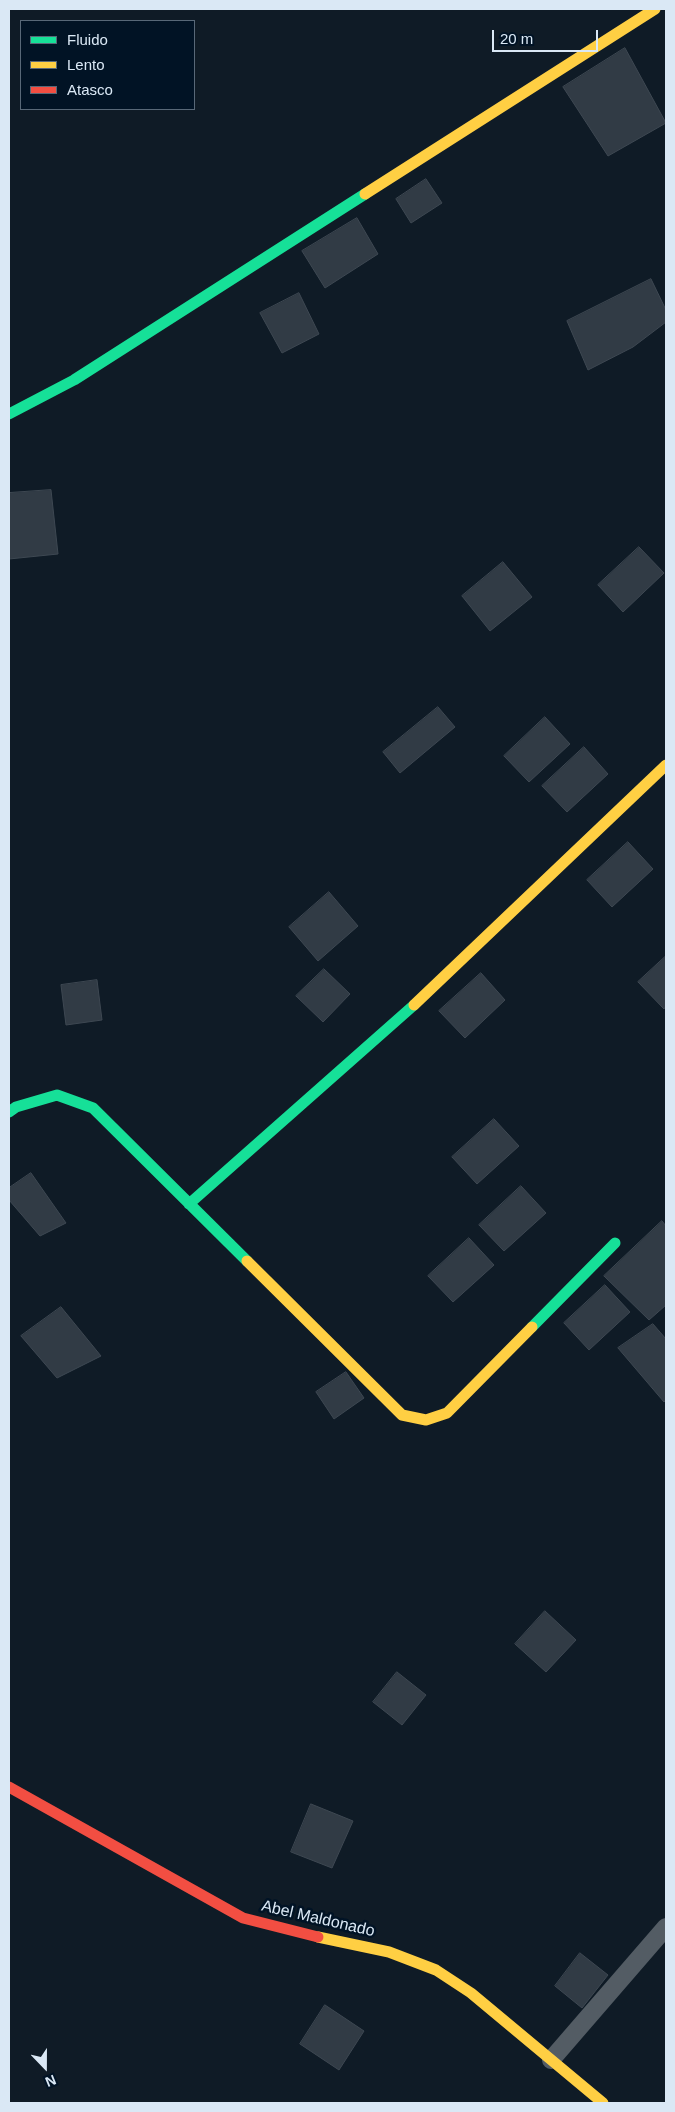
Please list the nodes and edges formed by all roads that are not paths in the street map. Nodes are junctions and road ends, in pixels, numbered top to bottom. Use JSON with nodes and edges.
{"nodes":[{"id":1,"x":655,"y":9,"type":"edge"},
{"id":2,"x":9,"y":414,"type":"edge"},
{"id":3,"x":666,"y":766,"type":"edge"},
{"id":4,"x":9,"y":1112,"type":"edge"},
{"id":5,"x":189,"y":1204,"type":"junction"},
{"id":6,"x":615,"y":1243,"type":"dead end"},
{"id":7,"x":9,"y":1787,"type":"edge"},
{"id":8,"x":666,"y":1927,"type":"edge"},
{"id":9,"x":551,"y":2060,"type":"junction"},
{"id":10,"x":603,"y":2103,"type":"edge"}],
"edges":[{"from":1,"to":2,"type":"street"},
{"from":3,"to":5,"type":"street"},
{"from":4,"to":5,"type":"street"},
{"from":5,"to":6,"type":"street"},
{"from":7,"to":9,"type":"street","name":"Abel Maldonado"},
{"from":8,"to":9,"type":"lane"},
{"from":9,"to":10,"type":"street","name":"Abel Maldonado"}]}
